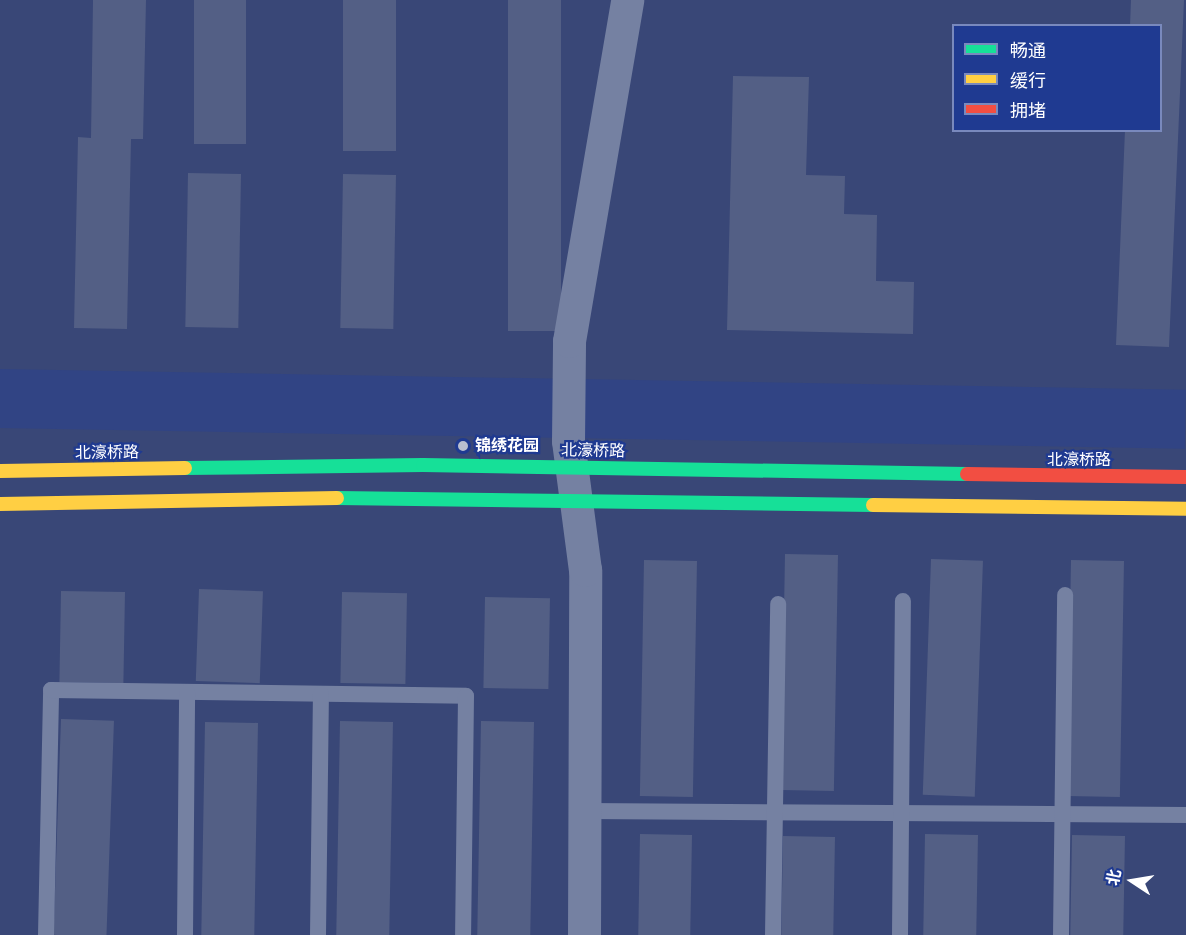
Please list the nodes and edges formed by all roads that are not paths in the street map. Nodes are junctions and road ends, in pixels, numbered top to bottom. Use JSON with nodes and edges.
{"nodes":[{"id":1,"x":627,"y":0,"type":"edge"},
{"id":2,"x":569,"y":454,"type":"junction"},
{"id":3,"x":0,"y":471,"type":"edge"},
{"id":4,"x":1186,"y":477,"type":"edge"},
{"id":5,"x":575,"y":503,"type":"junction"},
{"id":6,"x":0,"y":504,"type":"edge"},
{"id":7,"x":1186,"y":509,"type":"edge"},
{"id":8,"x":1065,"y":596,"type":"dead end"},
{"id":9,"x":903,"y":601,"type":"dead end"},
{"id":10,"x":778,"y":604,"type":"dead end"},
{"id":11,"x":187,"y":692,"type":"junction"},
{"id":12,"x":321,"y":694,"type":"junction"},
{"id":13,"x":586,"y":811,"type":"junction"},
{"id":14,"x":775,"y":811,"type":"junction"},
{"id":15,"x":901,"y":812,"type":"junction"},
{"id":16,"x":1062,"y":814,"type":"junction"},
{"id":17,"x":1186,"y":815,"type":"edge"},
{"id":18,"x":46,"y":935,"type":"edge"},
{"id":19,"x":185,"y":935,"type":"edge"},
{"id":20,"x":318,"y":935,"type":"edge"},
{"id":21,"x":463,"y":935,"type":"edge"},
{"id":22,"x":584,"y":935,"type":"edge"},
{"id":23,"x":773,"y":935,"type":"edge"},
{"id":24,"x":900,"y":935,"type":"edge"},
{"id":25,"x":1061,"y":935,"type":"edge"}],
"edges":[{"from":1,"to":2,"type":"street"},
{"from":2,"to":3,"type":"main road","name":"北濠桥路"},
{"from":2,"to":4,"type":"main road","name":"北濠桥路"},
{"from":2,"to":5,"type":"street"},
{"from":5,"to":6,"type":"main road"},
{"from":5,"to":7,"type":"main road"},
{"from":5,"to":13,"type":"street"},
{"from":8,"to":16,"type":"lane"},
{"from":9,"to":15,"type":"lane"},
{"from":10,"to":14,"type":"lane"},
{"from":11,"to":12,"type":"lane"},
{"from":11,"to":18,"type":"lane"},
{"from":11,"to":19,"type":"lane"},
{"from":12,"to":20,"type":"lane"},
{"from":12,"to":21,"type":"lane"},
{"from":13,"to":14,"type":"lane"},
{"from":13,"to":22,"type":"street"},
{"from":14,"to":15,"type":"lane"},
{"from":14,"to":23,"type":"lane"},
{"from":15,"to":16,"type":"lane"},
{"from":15,"to":24,"type":"lane"},
{"from":16,"to":17,"type":"lane"},
{"from":16,"to":25,"type":"lane"}]}
